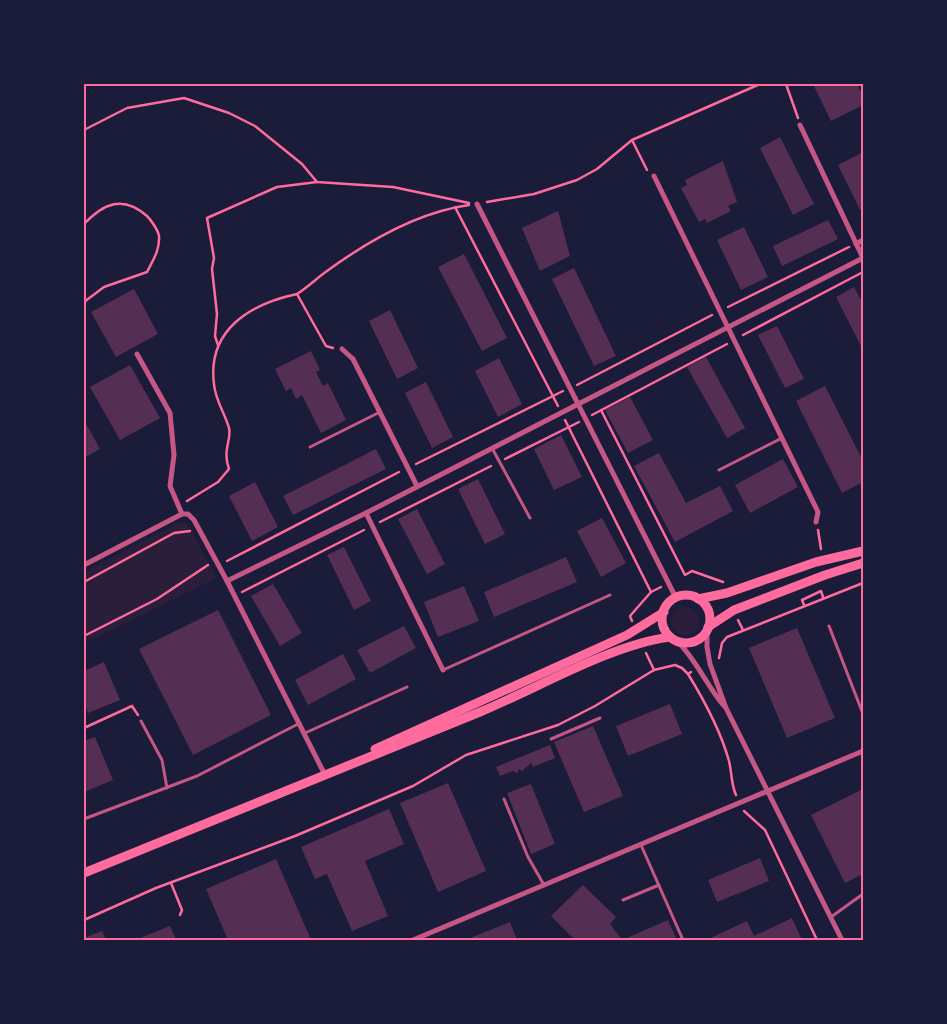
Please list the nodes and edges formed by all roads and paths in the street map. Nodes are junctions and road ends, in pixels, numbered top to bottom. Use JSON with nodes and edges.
{"nodes":[{"id":1,"x":760,"y":84,"type":"edge"},
{"id":2,"x":786,"y":84,"type":"edge"},
{"id":3,"x":800,"y":125,"type":"joint"},
{"id":4,"x":84,"y":130,"type":"edge"},
{"id":5,"x":632,"y":140,"type":"junction"},
{"id":6,"x":654,"y":176,"type":"joint"},
{"id":7,"x":317,"y":182,"type":"junction"},
{"id":8,"x":476,"y":204,"type":"junction"},
{"id":9,"x":84,"y":224,"type":"edge"},
{"id":10,"x":863,"y":240,"type":"edge"},
{"id":11,"x":856,"y":244,"type":"junction"},
{"id":12,"x":863,"y":258,"type":"edge"},
{"id":13,"x":863,"y":272,"type":"edge"},
{"id":14,"x":296,"y":294,"type":"junction"},
{"id":15,"x":84,"y":302,"type":"edge"},
{"id":16,"x":720,"y":310,"type":"junction"},
{"id":17,"x":728,"y":326,"type":"junction"},
{"id":18,"x":735,"y":339,"type":"junction"},
{"id":19,"x":218,"y":345,"type":"junction"},
{"id":20,"x":342,"y":349,"type":"joint"},
{"id":21,"x":137,"y":354,"type":"dead end"},
{"id":22,"x":570,"y":389,"type":"junction"},
{"id":23,"x":577,"y":404,"type":"junction"},
{"id":24,"x":601,"y":410,"type":"junction"},
{"id":25,"x":381,"y":412,"type":"junction"},
{"id":26,"x":585,"y":419,"type":"junction"},
{"id":27,"x":782,"y":437,"type":"junction"},
{"id":28,"x":310,"y":447,"type":"dead end"},
{"id":29,"x":492,"y":448,"type":"junction"},
{"id":30,"x":500,"y":461,"type":"junction"},
{"id":31,"x":408,"y":468,"type":"junction"},
{"id":32,"x":718,"y":470,"type":"dead end"},
{"id":33,"x":417,"y":486,"type":"junction"},
{"id":34,"x":184,"y":502,"type":"dead end"},
{"id":35,"x":366,"y":513,"type":"junction"},
{"id":36,"x":182,"y":514,"type":"junction"},
{"id":37,"x":530,"y":518,"type":"dead end"},
{"id":38,"x":816,"y":522,"type":"dead end"},
{"id":39,"x":372,"y":526,"type":"junction"},
{"id":40,"x":199,"y":529,"type":"junction"},
{"id":41,"x":863,"y":551,"type":"edge"},
{"id":42,"x":217,"y":563,"type":"junction"},
{"id":43,"x":863,"y":563,"type":"edge"},
{"id":44,"x":84,"y":566,"type":"edge"},
{"id":45,"x":227,"y":581,"type":"junction"},
{"id":46,"x":84,"y":582,"type":"edge"},
{"id":47,"x":863,"y":583,"type":"edge"},
{"id":48,"x":727,"y":593,"type":"junction"},
{"id":49,"x":610,"y":595,"type":"dead end"},
{"id":50,"x":234,"y":596,"type":"junction"},
{"id":51,"x":823,"y":597,"type":"junction"},
{"id":52,"x":676,"y":598,"type":"junction"},
{"id":53,"x":698,"y":599,"type":"junction"},
{"id":54,"x":804,"y":605,"type":"junction"},
{"id":55,"x":734,"y":610,"type":"junction"},
{"id":56,"x":664,"y":612,"type":"junction"},
{"id":57,"x":829,"y":626,"type":"dead end"},
{"id":58,"x":708,"y":629,"type":"junction"},
{"id":59,"x":742,"y":630,"type":"junction"},
{"id":60,"x":85,"y":634,"type":"edge"},
{"id":61,"x":674,"y":640,"type":"junction"},
{"id":62,"x":710,"y":664,"type":"junction"},
{"id":63,"x":699,"y":668,"type":"junction"},
{"id":64,"x":444,"y":670,"type":"joint"},
{"id":65,"x":407,"y":687,"type":"dead end"},
{"id":66,"x":726,"y":708,"type":"junction"},
{"id":67,"x":863,"y":714,"type":"edge"},
{"id":68,"x":600,"y":718,"type":"dead end"},
{"id":69,"x":142,"y":721,"type":"joint"},
{"id":70,"x":300,"y":723,"type":"junction"},
{"id":71,"x":84,"y":728,"type":"edge"},
{"id":72,"x":305,"y":733,"type":"junction"},
{"id":73,"x":551,"y":739,"type":"dead end"},
{"id":74,"x":863,"y":751,"type":"edge"},
{"id":75,"x":323,"y":771,"type":"junction"},
{"id":76,"x":167,"y":788,"type":"junction"},
{"id":77,"x":767,"y":790,"type":"junction"},
{"id":78,"x":278,"y":795,"type":"junction"},
{"id":79,"x":504,"y":799,"type":"dead end"},
{"id":80,"x":84,"y":819,"type":"edge"},
{"id":81,"x":641,"y":844,"type":"junction"},
{"id":82,"x":84,"y":873,"type":"edge"},
{"id":83,"x":171,"y":882,"type":"junction"},
{"id":84,"x":544,"y":885,"type":"junction"},
{"id":85,"x":659,"y":885,"type":"junction"},
{"id":86,"x":863,"y":894,"type":"edge"},
{"id":87,"x":623,"y":900,"type":"dead end"},
{"id":88,"x":180,"y":915,"type":"dead end"},
{"id":89,"x":831,"y":917,"type":"junction"},
{"id":90,"x":84,"y":920,"type":"edge"},
{"id":91,"x":413,"y":940,"type":"edge"},
{"id":92,"x":683,"y":940,"type":"edge"},
{"id":93,"x":842,"y":940,"type":"edge"}],
"edges":[{"from":1,"to":5,"type":"path"},
{"from":2,"to":3,"type":"path"},
{"from":3,"to":11,"type":"street"},
{"from":4,"to":7,"type":"path"},
{"from":5,"to":6,"type":"path"},
{"from":5,"to":8,"type":"path"},
{"from":6,"to":16,"type":"street"},
{"from":7,"to":8,"type":"path"},
{"from":7,"to":19,"type":"path"},
{"from":8,"to":14,"type":"path"},
{"from":8,"to":22,"type":"street"},
{"from":9,"to":15,"type":"path"},
{"from":10,"to":11,"type":"street"},
{"from":11,"to":12,"type":"street"},
{"from":11,"to":16,"type":"path"},
{"from":12,"to":17,"type":"street"},
{"from":13,"to":18,"type":"path"},
{"from":14,"to":19,"type":"path"},
{"from":14,"to":20,"type":"path"},
{"from":16,"to":17,"type":"street"},
{"from":16,"to":22,"type":"path"},
{"from":17,"to":18,"type":"street"},
{"from":17,"to":23,"type":"street"},
{"from":18,"to":24,"type":"path"},
{"from":18,"to":27,"type":"street"},
{"from":19,"to":34,"type":"path"},
{"from":20,"to":25,"type":"street"},
{"from":21,"to":36,"type":"street"},
{"from":22,"to":23,"type":"street"},
{"from":22,"to":31,"type":"path"},
{"from":23,"to":26,"type":"street"},
{"from":23,"to":29,"type":"street"},
{"from":24,"to":26,"type":"path"},
{"from":24,"to":48,"type":"path"},
{"from":25,"to":28,"type":"lane"},
{"from":25,"to":31,"type":"street"},
{"from":26,"to":30,"type":"path"},
{"from":26,"to":52,"type":"street"},
{"from":27,"to":32,"type":"lane"},
{"from":27,"to":38,"type":"street"},
{"from":29,"to":30,"type":"lane"},
{"from":29,"to":33,"type":"street"},
{"from":30,"to":37,"type":"lane"},
{"from":30,"to":39,"type":"path"},
{"from":31,"to":33,"type":"street"},
{"from":31,"to":42,"type":"path"},
{"from":33,"to":35,"type":"street"},
{"from":35,"to":39,"type":"street"},
{"from":35,"to":45,"type":"street"},
{"from":36,"to":40,"type":"street"},
{"from":36,"to":44,"type":"street"},
{"from":39,"to":50,"type":"path"},
{"from":39,"to":64,"type":"street"},
{"from":40,"to":42,"type":"street"},
{"from":40,"to":46,"type":"path"},
{"from":41,"to":48,"type":"main road"},
{"from":42,"to":45,"type":"street"},
{"from":42,"to":60,"type":"path"},
{"from":43,"to":55,"type":"main road"},
{"from":45,"to":50,"type":"street"},
{"from":47,"to":51,"type":"path"},
{"from":48,"to":53,"type":"main road"},
{"from":49,"to":64,"type":"lane"},
{"from":50,"to":70,"type":"street"},
{"from":51,"to":54,"type":"path"},
{"from":51,"to":54,"type":"path"},
{"from":52,"to":53,"type":"main road"},
{"from":52,"to":56,"type":"main road"},
{"from":53,"to":58,"type":"main road"},
{"from":54,"to":59,"type":"path"},
{"from":55,"to":58,"type":"main road"},
{"from":55,"to":59,"type":"path"},
{"from":56,"to":61,"type":"main road"},
{"from":56,"to":75,"type":"main road"},
{"from":57,"to":67,"type":"lane"},
{"from":58,"to":61,"type":"main road"},
{"from":58,"to":62,"type":"street"},
{"from":59,"to":62,"type":"path"},
{"from":61,"to":63,"type":"street"},
{"from":61,"to":78,"type":"main road"},
{"from":62,"to":66,"type":"street"},
{"from":63,"to":66,"type":"street"},
{"from":63,"to":83,"type":"path"},
{"from":65,"to":72,"type":"lane"},
{"from":66,"to":77,"type":"street"},
{"from":68,"to":73,"type":"lane"},
{"from":69,"to":71,"type":"path"},
{"from":69,"to":76,"type":"lane"},
{"from":70,"to":72,"type":"street"},
{"from":70,"to":76,"type":"lane"},
{"from":72,"to":75,"type":"street"},
{"from":74,"to":77,"type":"street"},
{"from":75,"to":78,"type":"main road"},
{"from":76,"to":80,"type":"lane"},
{"from":77,"to":81,"type":"street"},
{"from":77,"to":89,"type":"street"},
{"from":78,"to":82,"type":"main road"},
{"from":79,"to":84,"type":"lane"},
{"from":81,"to":84,"type":"street"},
{"from":81,"to":85,"type":"lane"},
{"from":83,"to":88,"type":"path"},
{"from":83,"to":90,"type":"path"},
{"from":84,"to":91,"type":"street"},
{"from":85,"to":87,"type":"lane"},
{"from":85,"to":92,"type":"lane"},
{"from":86,"to":89,"type":"lane"},
{"from":89,"to":93,"type":"street"}]}
